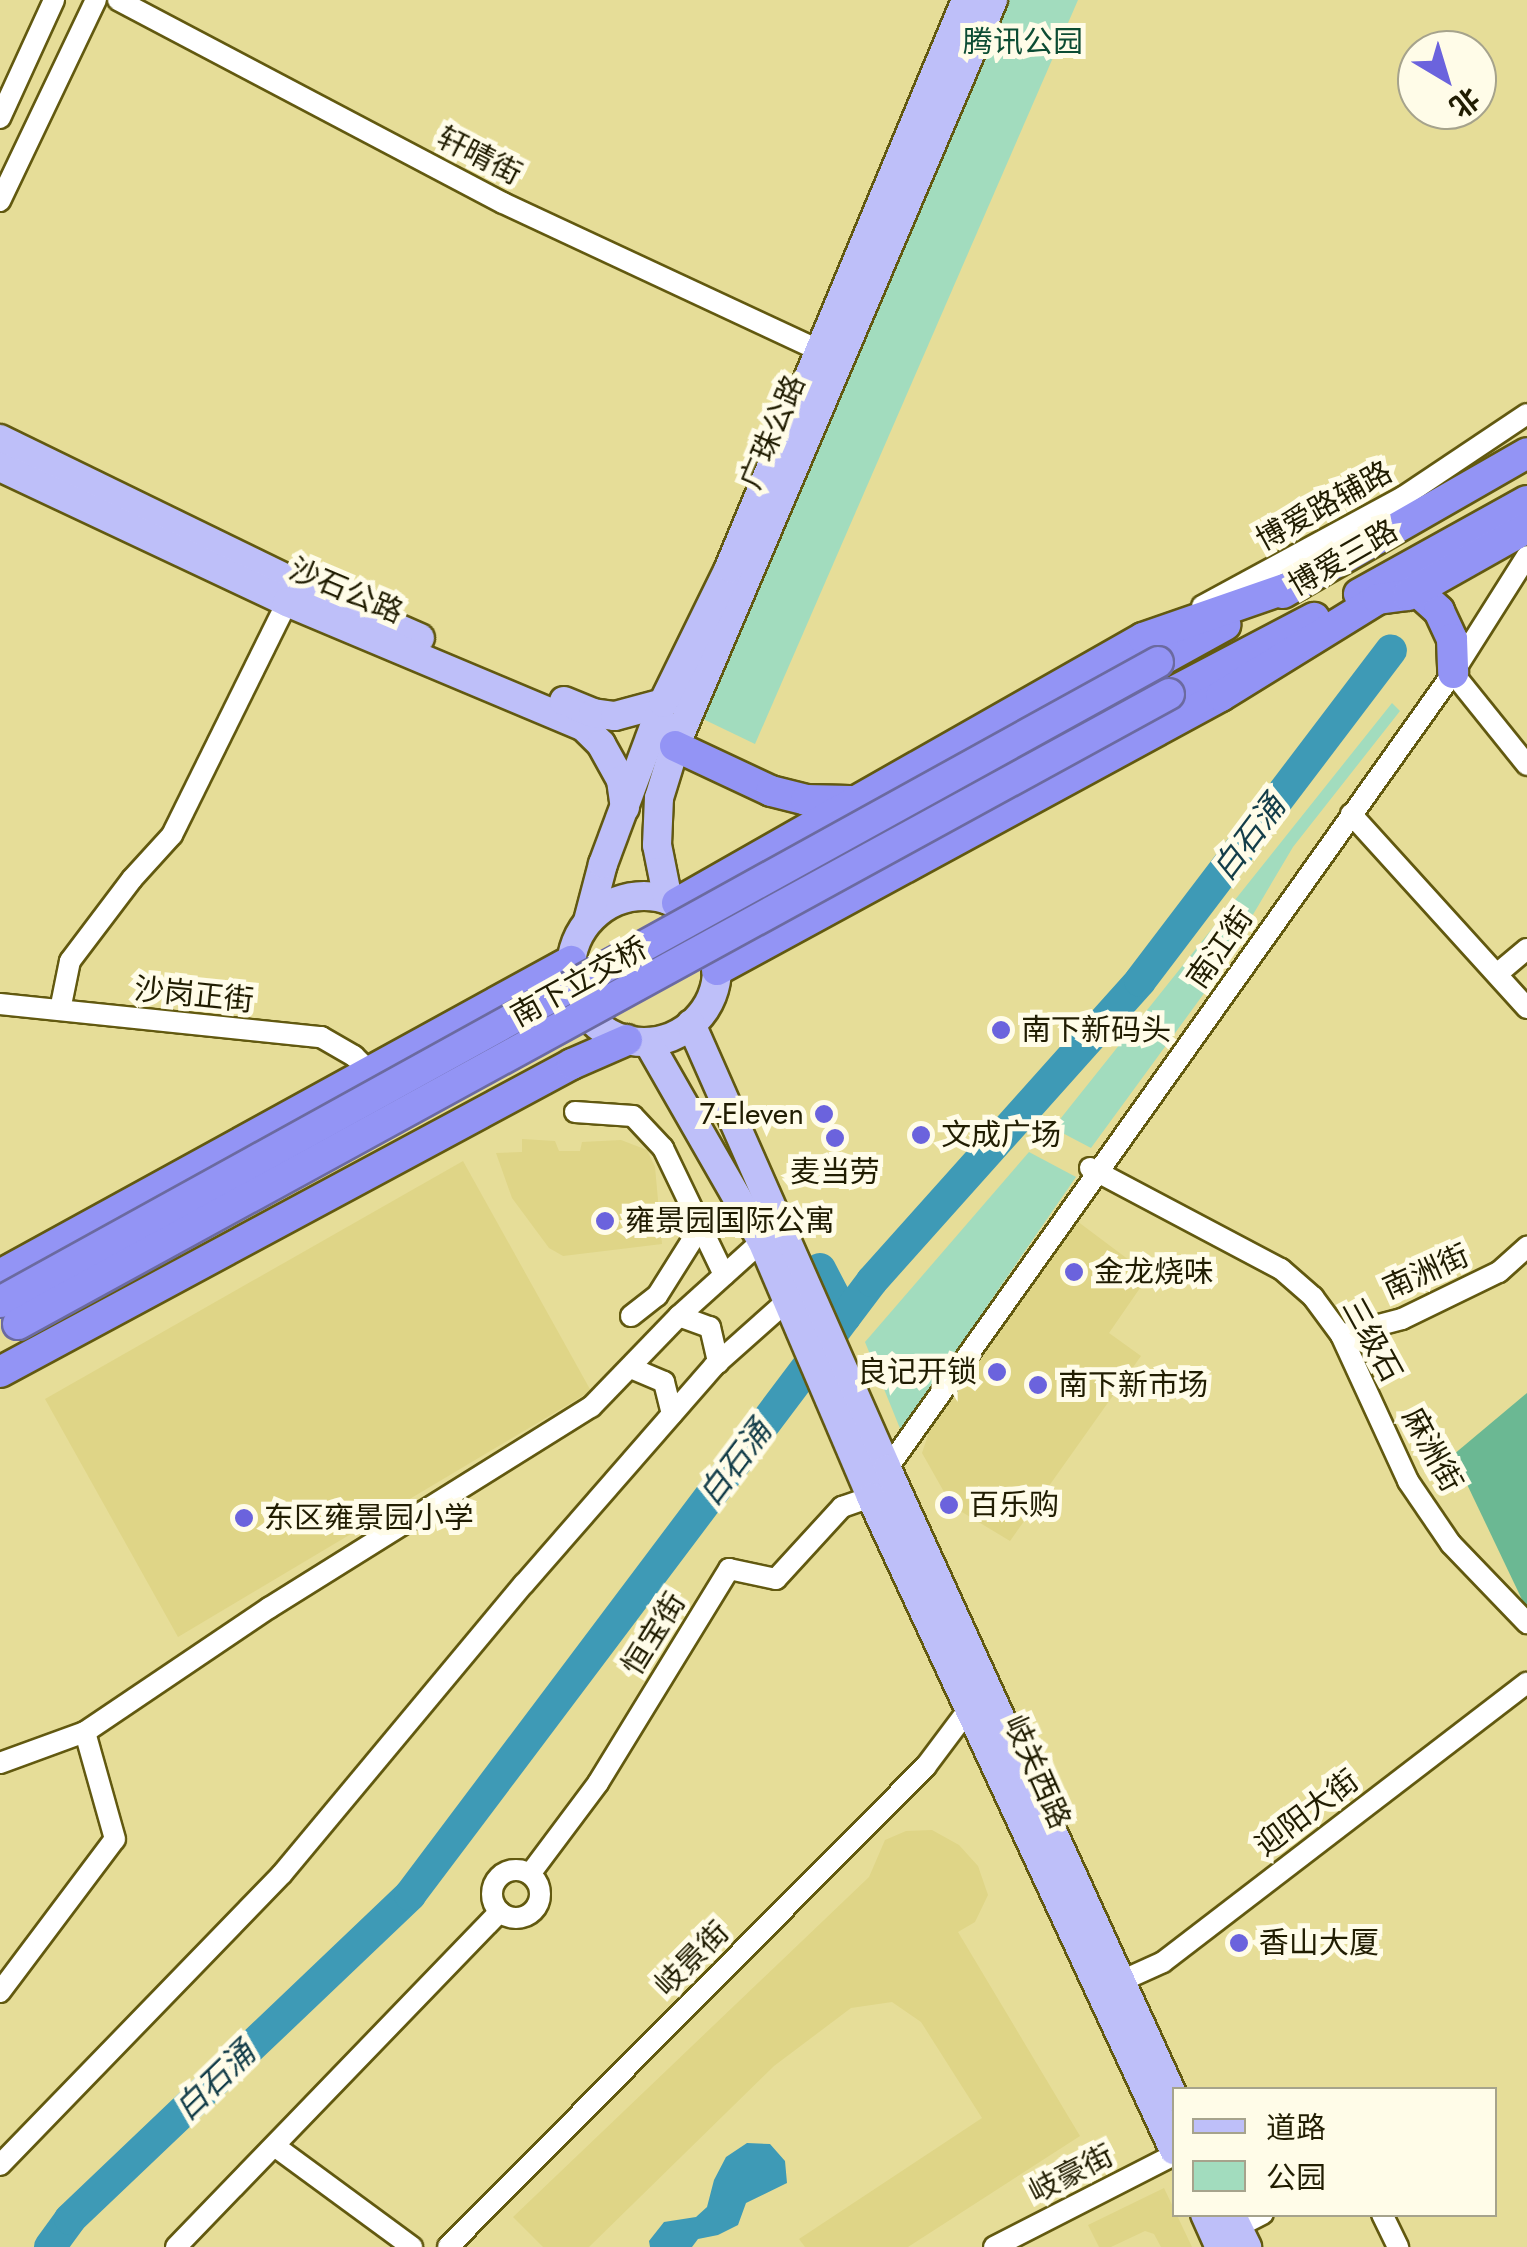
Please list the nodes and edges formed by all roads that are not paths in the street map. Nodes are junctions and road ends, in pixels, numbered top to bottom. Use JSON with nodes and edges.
{"nodes":[{"id":1,"x":54,"y":0,"type":"edge"},
{"id":2,"x":96,"y":0,"type":"edge"},
{"id":3,"x":118,"y":0,"type":"edge"},
{"id":4,"x":966,"y":0,"type":"edge"},
{"id":5,"x":993,"y":0,"type":"edge"},
{"id":6,"x":0,"y":118,"type":"edge"},
{"id":7,"x":0,"y":201,"type":"edge"},
{"id":8,"x":820,"y":350,"type":"junction"},
{"id":9,"x":1527,"y":414,"type":"edge"},
{"id":10,"x":0,"y":438,"type":"edge"},
{"id":11,"x":1527,"y":452,"type":"edge"},
{"id":12,"x":0,"y":467,"type":"edge"},
{"id":13,"x":1527,"y":501,"type":"edge"},
{"id":14,"x":1527,"y":528,"type":"edge"},
{"id":15,"x":1527,"y":556,"type":"edge"},
{"id":16,"x":1384,"y":581,"type":"junction"},
{"id":17,"x":1416,"y":590,"type":"junction"},
{"id":18,"x":287,"y":602,"type":"junction"},
{"id":19,"x":1150,"y":650,"type":"junction"},
{"id":20,"x":1453,"y":673,"type":"junction"},
{"id":21,"x":1169,"y":694,"type":"joint"},
{"id":22,"x":663,"y":703,"type":"junction"},
{"id":23,"x":675,"y":746,"type":"junction"},
{"id":24,"x":1527,"y":766,"type":"edge"},
{"id":25,"x":853,"y":801,"type":"junction"},
{"id":26,"x":626,"y":809,"type":"junction"},
{"id":27,"x":1351,"y":814,"type":"junction"},
{"id":28,"x":672,"y":901,"type":"junction"},
{"id":29,"x":588,"y":922,"type":"junction"},
{"id":30,"x":1527,"y":949,"type":"edge"},
{"id":31,"x":571,"y":960,"type":"junction"},
{"id":32,"x":717,"y":970,"type":"junction"},
{"id":33,"x":1497,"y":974,"type":"junction"},
{"id":34,"x":0,"y":1004,"type":"edge"},
{"id":35,"x":1527,"y":1008,"type":"edge"},
{"id":36,"x":60,"y":1010,"type":"junction"},
{"id":37,"x":691,"y":1024,"type":"junction"},
{"id":38,"x":638,"y":1041,"type":"junction"},
{"id":39,"x":370,"y":1072,"type":"junction"},
{"id":40,"x":575,"y":1112,"type":"dead end"},
{"id":41,"x":1093,"y":1170,"type":"junction"},
{"id":42,"x":701,"y":1226,"type":"junction"},
{"id":43,"x":762,"y":1242,"type":"junction"},
{"id":44,"x":1527,"y":1246,"type":"edge"},
{"id":45,"x":0,"y":1275,"type":"edge"},
{"id":46,"x":724,"y":1275,"type":"junction"},
{"id":47,"x":1300,"y":1286,"type":"joint"},
{"id":48,"x":799,"y":1296,"type":"junction"},
{"id":49,"x":631,"y":1316,"type":"dead end"},
{"id":50,"x":679,"y":1316,"type":"junction"},
{"id":51,"x":6,"y":1320,"type":"edge"},
{"id":52,"x":1345,"y":1342,"type":"junction"},
{"id":53,"x":718,"y":1362,"type":"junction"},
{"id":54,"x":632,"y":1368,"type":"junction"},
{"id":55,"x":0,"y":1372,"type":"edge"},
{"id":56,"x":1376,"y":1409,"type":"joint"},
{"id":57,"x":672,"y":1414,"type":"junction"},
{"id":58,"x":851,"y":1416,"type":"junction"},
{"id":59,"x":887,"y":1469,"type":"junction"},
{"id":60,"x":871,"y":1497,"type":"junction"},
{"id":61,"x":1527,"y":1622,"type":"edge"},
{"id":62,"x":1527,"y":1683,"type":"edge"},
{"id":63,"x":971,"y":1706,"type":"junction"},
{"id":64,"x":85,"y":1732,"type":"junction"},
{"id":65,"x":0,"y":1763,"type":"edge"},
{"id":66,"x":530,"y":1874,"type":"junction"},
{"id":67,"x":500,"y":1912,"type":"junction"},
{"id":68,"x":1119,"y":1982,"type":"junction"},
{"id":69,"x":0,"y":1992,"type":"edge"},
{"id":70,"x":1172,"y":2094,"type":"edge"},
{"id":71,"x":276,"y":2147,"type":"junction"},
{"id":72,"x":1172,"y":2149,"type":"edge"},
{"id":73,"x":1172,"y":2154,"type":"edge"},
{"id":74,"x":0,"y":2165,"type":"edge"},
{"id":75,"x":1209,"y":2217,"type":"edge"},
{"id":76,"x":1259,"y":2217,"type":"edge"},
{"id":77,"x":1383,"y":2217,"type":"edge"},
{"id":78,"x":1234,"y":2234,"type":"edge"},
{"id":79,"x":185,"y":2244,"type":"edge"},
{"id":80,"x":412,"y":2247,"type":"edge"},
{"id":81,"x":448,"y":2247,"type":"edge"},
{"id":82,"x":994,"y":2247,"type":"edge"},
{"id":83,"x":1398,"y":2247,"type":"edge"}],
"edges":[{"from":1,"to":6,"type":"street"},
{"from":2,"to":7,"type":"street"},
{"from":3,"to":8,"type":"street","name":"轩晴街"},
{"from":4,"to":8,"type":"main road","name":"广珠公路"},
{"from":5,"to":23,"type":"main road","name":"广珠公路"},
{"from":8,"to":22,"type":"main road","name":"广珠公路"},
{"from":9,"to":19,"type":"street","name":"博爱路辅路"},
{"from":10,"to":22,"type":"main road","name":"沙石公路"},
{"from":11,"to":19,"type":"highway","name":"博爱三路"},
{"from":12,"to":18,"type":"main road","name":"沙石公路"},
{"from":13,"to":16,"type":"highway","name":"博爱三路"},
{"from":14,"to":17,"type":"highway"},
{"from":15,"to":20,"type":"street","name":"南江街"},
{"from":16,"to":17,"type":"highway"},
{"from":16,"to":21,"type":"highway","name":"博爱三路"},
{"from":17,"to":20,"type":"highway"},
{"from":17,"to":32,"type":"highway"},
{"from":18,"to":26,"type":"main road","name":"沙石公路"},
{"from":18,"to":36,"type":"street"},
{"from":19,"to":25,"type":"highway"},
{"from":19,"to":51,"type":"highway","name":"南下立交桥","bridge":true},
{"from":20,"to":24,"type":"street"},
{"from":20,"to":27,"type":"street","name":"南江街"},
{"from":21,"to":51,"type":"highway","name":"南下立交桥","bridge":true},
{"from":22,"to":26,"type":"main road","name":"广珠公路"},
{"from":23,"to":25,"type":"highway"},
{"from":23,"to":28,"type":"main road","name":"广珠公路"},
{"from":25,"to":28,"type":"highway"},
{"from":26,"to":29,"type":"main road","name":"广珠公路"},
{"from":27,"to":33,"type":"street"},
{"from":27,"to":41,"type":"street","name":"南江街"},
{"from":28,"to":29,"type":"main road"},
{"from":28,"to":32,"type":"main road"},
{"from":29,"to":31,"type":"main road"},
{"from":30,"to":33,"type":"street"},
{"from":31,"to":38,"type":"main road"},
{"from":31,"to":39,"type":"highway"},
{"from":32,"to":37,"type":"main road"},
{"from":33,"to":35,"type":"street"},
{"from":34,"to":36,"type":"street","name":"沙岗正街"},
{"from":36,"to":39,"type":"street","name":"沙岗正街"},
{"from":37,"to":38,"type":"main road"},
{"from":37,"to":48,"type":"main road"},
{"from":38,"to":43,"type":"main road"},
{"from":38,"to":55,"type":"highway"},
{"from":39,"to":45,"type":"highway"},
{"from":40,"to":42,"type":"street"},
{"from":41,"to":47,"type":"street","name":"三级石"},
{"from":41,"to":59,"type":"street","name":"南江街"},
{"from":42,"to":46,"type":"street"},
{"from":42,"to":49,"type":"street"},
{"from":43,"to":46,"type":"street"},
{"from":43,"to":48,"type":"main road"},
{"from":44,"to":52,"type":"street","name":"南洲街"},
{"from":46,"to":50,"type":"street"},
{"from":47,"to":52,"type":"street","name":"麻洲街"},
{"from":48,"to":53,"type":"street"},
{"from":48,"to":58,"type":"main road"},
{"from":50,"to":53,"type":"street"},
{"from":50,"to":54,"type":"street"},
{"from":52,"to":56,"type":"street","name":"麻洲街"},
{"from":53,"to":57,"type":"street"},
{"from":54,"to":57,"type":"street"},
{"from":54,"to":64,"type":"street"},
{"from":56,"to":61,"type":"street","name":"三级石"},
{"from":57,"to":74,"type":"street"},
{"from":58,"to":59,"type":"main road","name":"岐关西路"},
{"from":58,"to":60,"type":"main road","name":"岐关西路"},
{"from":59,"to":68,"type":"main road","name":"岐关西路"},
{"from":60,"to":63,"type":"main road","name":"岐关西路"},
{"from":60,"to":66,"type":"street","name":"恒宝街"},
{"from":62,"to":68,"type":"street","name":"迎阳大街"},
{"from":63,"to":72,"type":"main road","name":"岐关西路"},
{"from":63,"to":81,"type":"street","name":"岐景街"},
{"from":64,"to":65,"type":"street"},
{"from":64,"to":69,"type":"street"},
{"from":66,"to":67,"type":"street","name":"恒宝街"},
{"from":66,"to":67,"type":"street","name":"恒宝街"},
{"from":67,"to":71,"type":"street","name":"恒宝街"},
{"from":68,"to":70,"type":"main road","name":"岐关西路"},
{"from":71,"to":79,"type":"street","name":"恒宝街"},
{"from":71,"to":80,"type":"street"},
{"from":73,"to":82,"type":"street","name":"岐豪街"},
{"from":75,"to":78,"type":"main road"},
{"from":76,"to":78,"type":"street"},
{"from":77,"to":83,"type":"street"}]}
